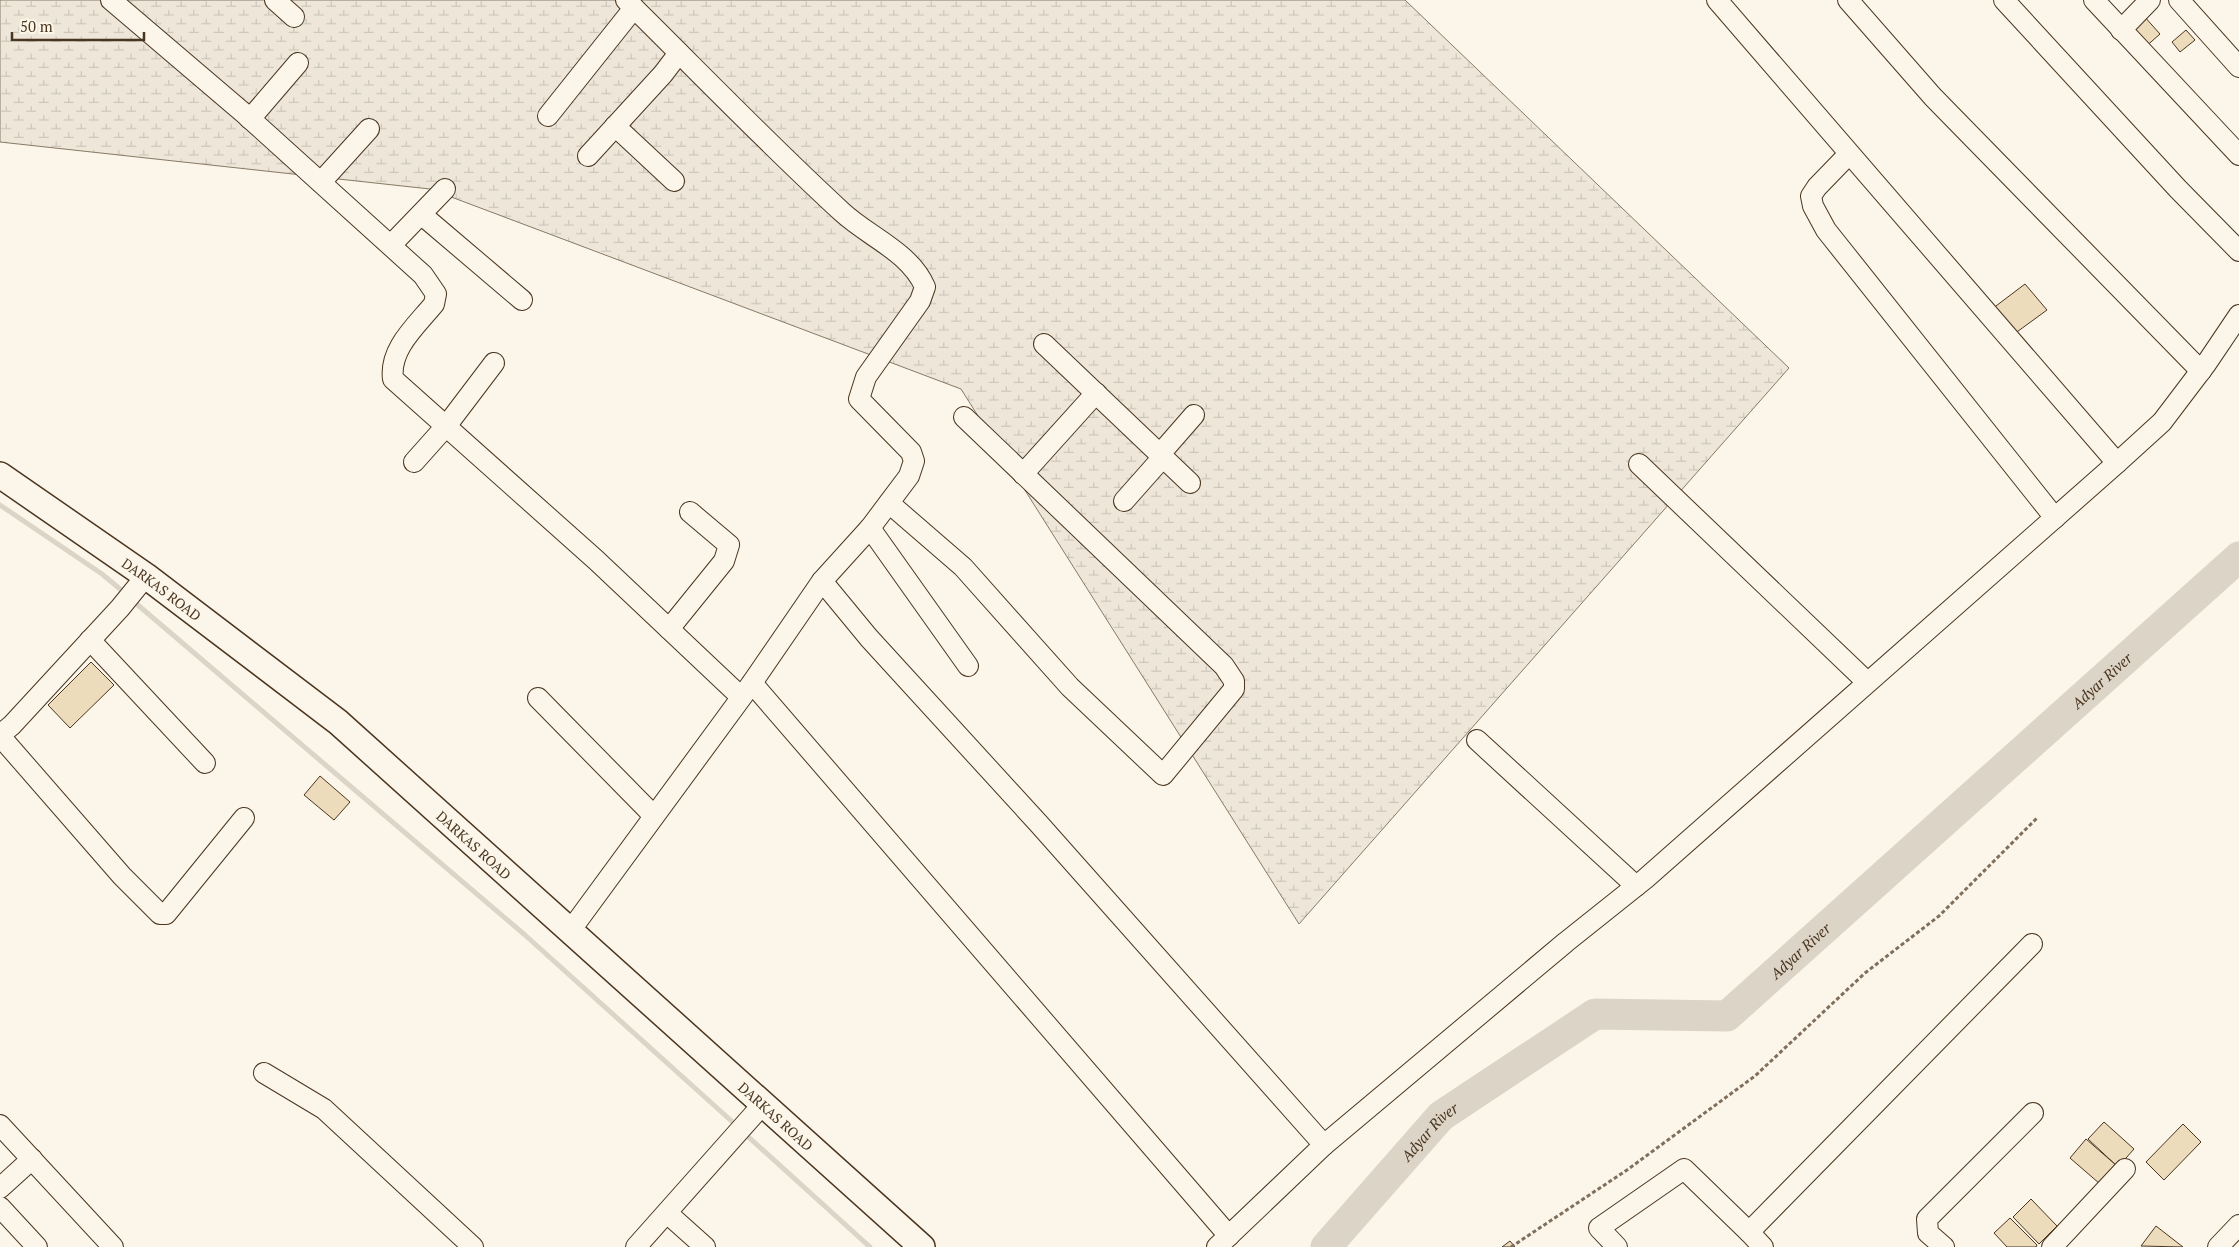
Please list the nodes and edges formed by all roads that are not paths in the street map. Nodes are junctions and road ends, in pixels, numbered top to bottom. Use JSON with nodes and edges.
{"nodes":[{"id":1,"x":111,"y":0,"type":"edge"},
{"id":2,"x":275,"y":0,"type":"edge"},
{"id":3,"x":1717,"y":0,"type":"edge"},
{"id":4,"x":1848,"y":0,"type":"edge"},
{"id":5,"x":2004,"y":0,"type":"edge"},
{"id":6,"x":2094,"y":0,"type":"edge"},
{"id":7,"x":2150,"y":0,"type":"edge"},
{"id":8,"x":2179,"y":0,"type":"edge"},
{"id":9,"x":630,"y":4,"type":"edge"},
{"id":10,"x":294,"y":17,"type":"dead end"},
{"id":11,"x":2121,"y":30,"type":"junction"},
{"id":12,"x":679,"y":52,"type":"junction"},
{"id":13,"x":298,"y":63,"type":"dead end"},
{"id":14,"x":2239,"y":67,"type":"edge"},
{"id":15,"x":548,"y":116,"type":"dead end"},
{"id":16,"x":250,"y":119,"type":"junction"},
{"id":17,"x":616,"y":126,"type":"junction"},
{"id":18,"x":369,"y":129,"type":"dead end"},
{"id":19,"x":1849,"y":154,"type":"junction"},
{"id":20,"x":2239,"y":155,"type":"edge"},
{"id":21,"x":588,"y":156,"type":"dead end"},
{"id":22,"x":674,"y":181,"type":"dead end"},
{"id":23,"x":321,"y":182,"type":"junction"},
{"id":24,"x":445,"y":189,"type":"dead end"},
{"id":25,"x":422,"y":215,"type":"junction"},
{"id":26,"x":391,"y":245,"type":"junction"},
{"id":27,"x":2239,"y":251,"type":"edge"},
{"id":28,"x":522,"y":300,"type":"dead end"},
{"id":29,"x":2239,"y":315,"type":"edge"},
{"id":30,"x":1044,"y":344,"type":"dead end"},
{"id":31,"x":494,"y":363,"type":"dead end"},
{"id":32,"x":2201,"y":371,"type":"junction"},
{"id":33,"x":1096,"y":393,"type":"junction"},
{"id":34,"x":1194,"y":415,"type":"dead end"},
{"id":35,"x":964,"y":417,"type":"dead end"},
{"id":36,"x":447,"y":425,"type":"junction"},
{"id":37,"x":1161,"y":456,"type":"junction"},
{"id":38,"x":414,"y":462,"type":"dead end"},
{"id":39,"x":2117,"y":463,"type":"junction"},
{"id":40,"x":1639,"y":464,"type":"dead end"},
{"id":41,"x":1023,"y":474,"type":"junction"},
{"id":42,"x":0,"y":475,"type":"edge"},
{"id":43,"x":1190,"y":483,"type":"dead end"},
{"id":44,"x":1124,"y":501,"type":"dead end"},
{"id":45,"x":889,"y":502,"type":"junction"},
{"id":46,"x":690,"y":512,"type":"dead end"},
{"id":47,"x":2055,"y":518,"type":"junction"},
{"id":48,"x":870,"y":528,"type":"junction"},
{"id":49,"x":822,"y":581,"type":"junction"},
{"id":50,"x":133,"y":593,"type":"junction"},
{"id":51,"x":669,"y":629,"type":"junction"},
{"id":52,"x":90,"y":640,"type":"junction"},
{"id":53,"x":968,"y":666,"type":"dead end"},
{"id":54,"x":1867,"y":682,"type":"junction"},
{"id":55,"x":746,"y":690,"type":"junction"},
{"id":56,"x":538,"y":698,"type":"dead end"},
{"id":57,"x":0,"y":736,"type":"edge"},
{"id":58,"x":1477,"y":740,"type":"dead end"},
{"id":59,"x":205,"y":763,"type":"dead end"},
{"id":60,"x":653,"y":815,"type":"junction"},
{"id":61,"x":244,"y":818,"type":"dead end"},
{"id":62,"x":1636,"y":886,"type":"junction"},
{"id":63,"x":570,"y":930,"type":"junction"},
{"id":64,"x":2032,"y":944,"type":"dead end"},
{"id":65,"x":264,"y":1073,"type":"dead end"},
{"id":66,"x":757,"y":1112,"type":"junction"},
{"id":67,"x":2033,"y":1113,"type":"dead end"},
{"id":68,"x":0,"y":1125,"type":"edge"},
{"id":69,"x":1324,"y":1145,"type":"junction"},
{"id":70,"x":32,"y":1159,"type":"junction"},
{"id":71,"x":2125,"y":1169,"type":"dead end"},
{"id":72,"x":0,"y":1188,"type":"edge"},
{"id":73,"x":0,"y":1207,"type":"edge"},
{"id":74,"x":667,"y":1213,"type":"junction"},
{"id":75,"x":2239,"y":1225,"type":"edge"},
{"id":76,"x":1748,"y":1232,"type":"junction"},
{"id":77,"x":1223,"y":1242,"type":"edge"},
{"id":78,"x":37,"y":1247,"type":"edge"},
{"id":79,"x":113,"y":1247,"type":"edge"},
{"id":80,"x":473,"y":1247,"type":"edge"},
{"id":81,"x":636,"y":1247,"type":"edge"},
{"id":82,"x":705,"y":1247,"type":"edge"},
{"id":83,"x":922,"y":1247,"type":"edge"},
{"id":84,"x":1617,"y":1247,"type":"edge"},
{"id":85,"x":1763,"y":1247,"type":"edge"},
{"id":86,"x":1944,"y":1247,"type":"edge"},
{"id":87,"x":2052,"y":1247,"type":"edge"},
{"id":88,"x":2218,"y":1247,"type":"edge"}],
"edges":[{"from":1,"to":16,"type":"street"},
{"from":2,"to":10,"type":"street"},
{"from":3,"to":19,"type":"street"},
{"from":4,"to":32,"type":"street"},
{"from":5,"to":27,"type":"street"},
{"from":6,"to":11,"type":"street"},
{"from":7,"to":11,"type":"street"},
{"from":8,"to":14,"type":"street"},
{"from":9,"to":12,"type":"street"},
{"from":9,"to":15,"type":"street"},
{"from":11,"to":20,"type":"street"},
{"from":12,"to":17,"type":"street"},
{"from":12,"to":45,"type":"street"},
{"from":13,"to":16,"type":"street"},
{"from":16,"to":23,"type":"street"},
{"from":17,"to":21,"type":"street"},
{"from":17,"to":22,"type":"street"},
{"from":18,"to":23,"type":"street"},
{"from":19,"to":39,"type":"street"},
{"from":19,"to":47,"type":"street"},
{"from":23,"to":26,"type":"street"},
{"from":24,"to":25,"type":"street"},
{"from":25,"to":26,"type":"street"},
{"from":25,"to":28,"type":"street"},
{"from":26,"to":36,"type":"street"},
{"from":29,"to":32,"type":"street"},
{"from":30,"to":33,"type":"street"},
{"from":31,"to":36,"type":"street"},
{"from":32,"to":39,"type":"street"},
{"from":33,"to":37,"type":"street"},
{"from":33,"to":41,"type":"street"},
{"from":34,"to":37,"type":"street"},
{"from":35,"to":41,"type":"street"},
{"from":36,"to":38,"type":"street"},
{"from":36,"to":51,"type":"street"},
{"from":37,"to":43,"type":"street"},
{"from":37,"to":44,"type":"street"},
{"from":39,"to":47,"type":"street"},
{"from":40,"to":54,"type":"street"},
{"from":41,"to":45,"type":"street"},
{"from":42,"to":50,"type":"main road","name":"DARKAS ROAD"},
{"from":45,"to":48,"type":"street"},
{"from":46,"to":51,"type":"street"},
{"from":47,"to":54,"type":"street"},
{"from":48,"to":49,"type":"street"},
{"from":48,"to":53,"type":"street"},
{"from":49,"to":55,"type":"street"},
{"from":49,"to":69,"type":"street"},
{"from":50,"to":52,"type":"street"},
{"from":50,"to":63,"type":"main road","name":"DARKAS ROAD"},
{"from":51,"to":55,"type":"street"},
{"from":52,"to":57,"type":"street"},
{"from":52,"to":59,"type":"street"},
{"from":54,"to":62,"type":"street"},
{"from":55,"to":60,"type":"street"},
{"from":55,"to":77,"type":"street"},
{"from":56,"to":60,"type":"street"},
{"from":57,"to":61,"type":"street"},
{"from":58,"to":62,"type":"street"},
{"from":60,"to":63,"type":"street"},
{"from":62,"to":69,"type":"street"},
{"from":63,"to":66,"type":"main road","name":"DARKAS ROAD"},
{"from":64,"to":76,"type":"street"},
{"from":65,"to":80,"type":"street"},
{"from":66,"to":74,"type":"street"},
{"from":66,"to":83,"type":"main road","name":"DARKAS ROAD"},
{"from":67,"to":86,"type":"street"},
{"from":68,"to":70,"type":"street"},
{"from":69,"to":77,"type":"street"},
{"from":70,"to":72,"type":"street"},
{"from":70,"to":79,"type":"street"},
{"from":71,"to":87,"type":"street"},
{"from":73,"to":78,"type":"street"},
{"from":74,"to":81,"type":"street"},
{"from":74,"to":82,"type":"street"},
{"from":75,"to":88,"type":"street"},
{"from":76,"to":84,"type":"street"},
{"from":76,"to":85,"type":"street"}]}
